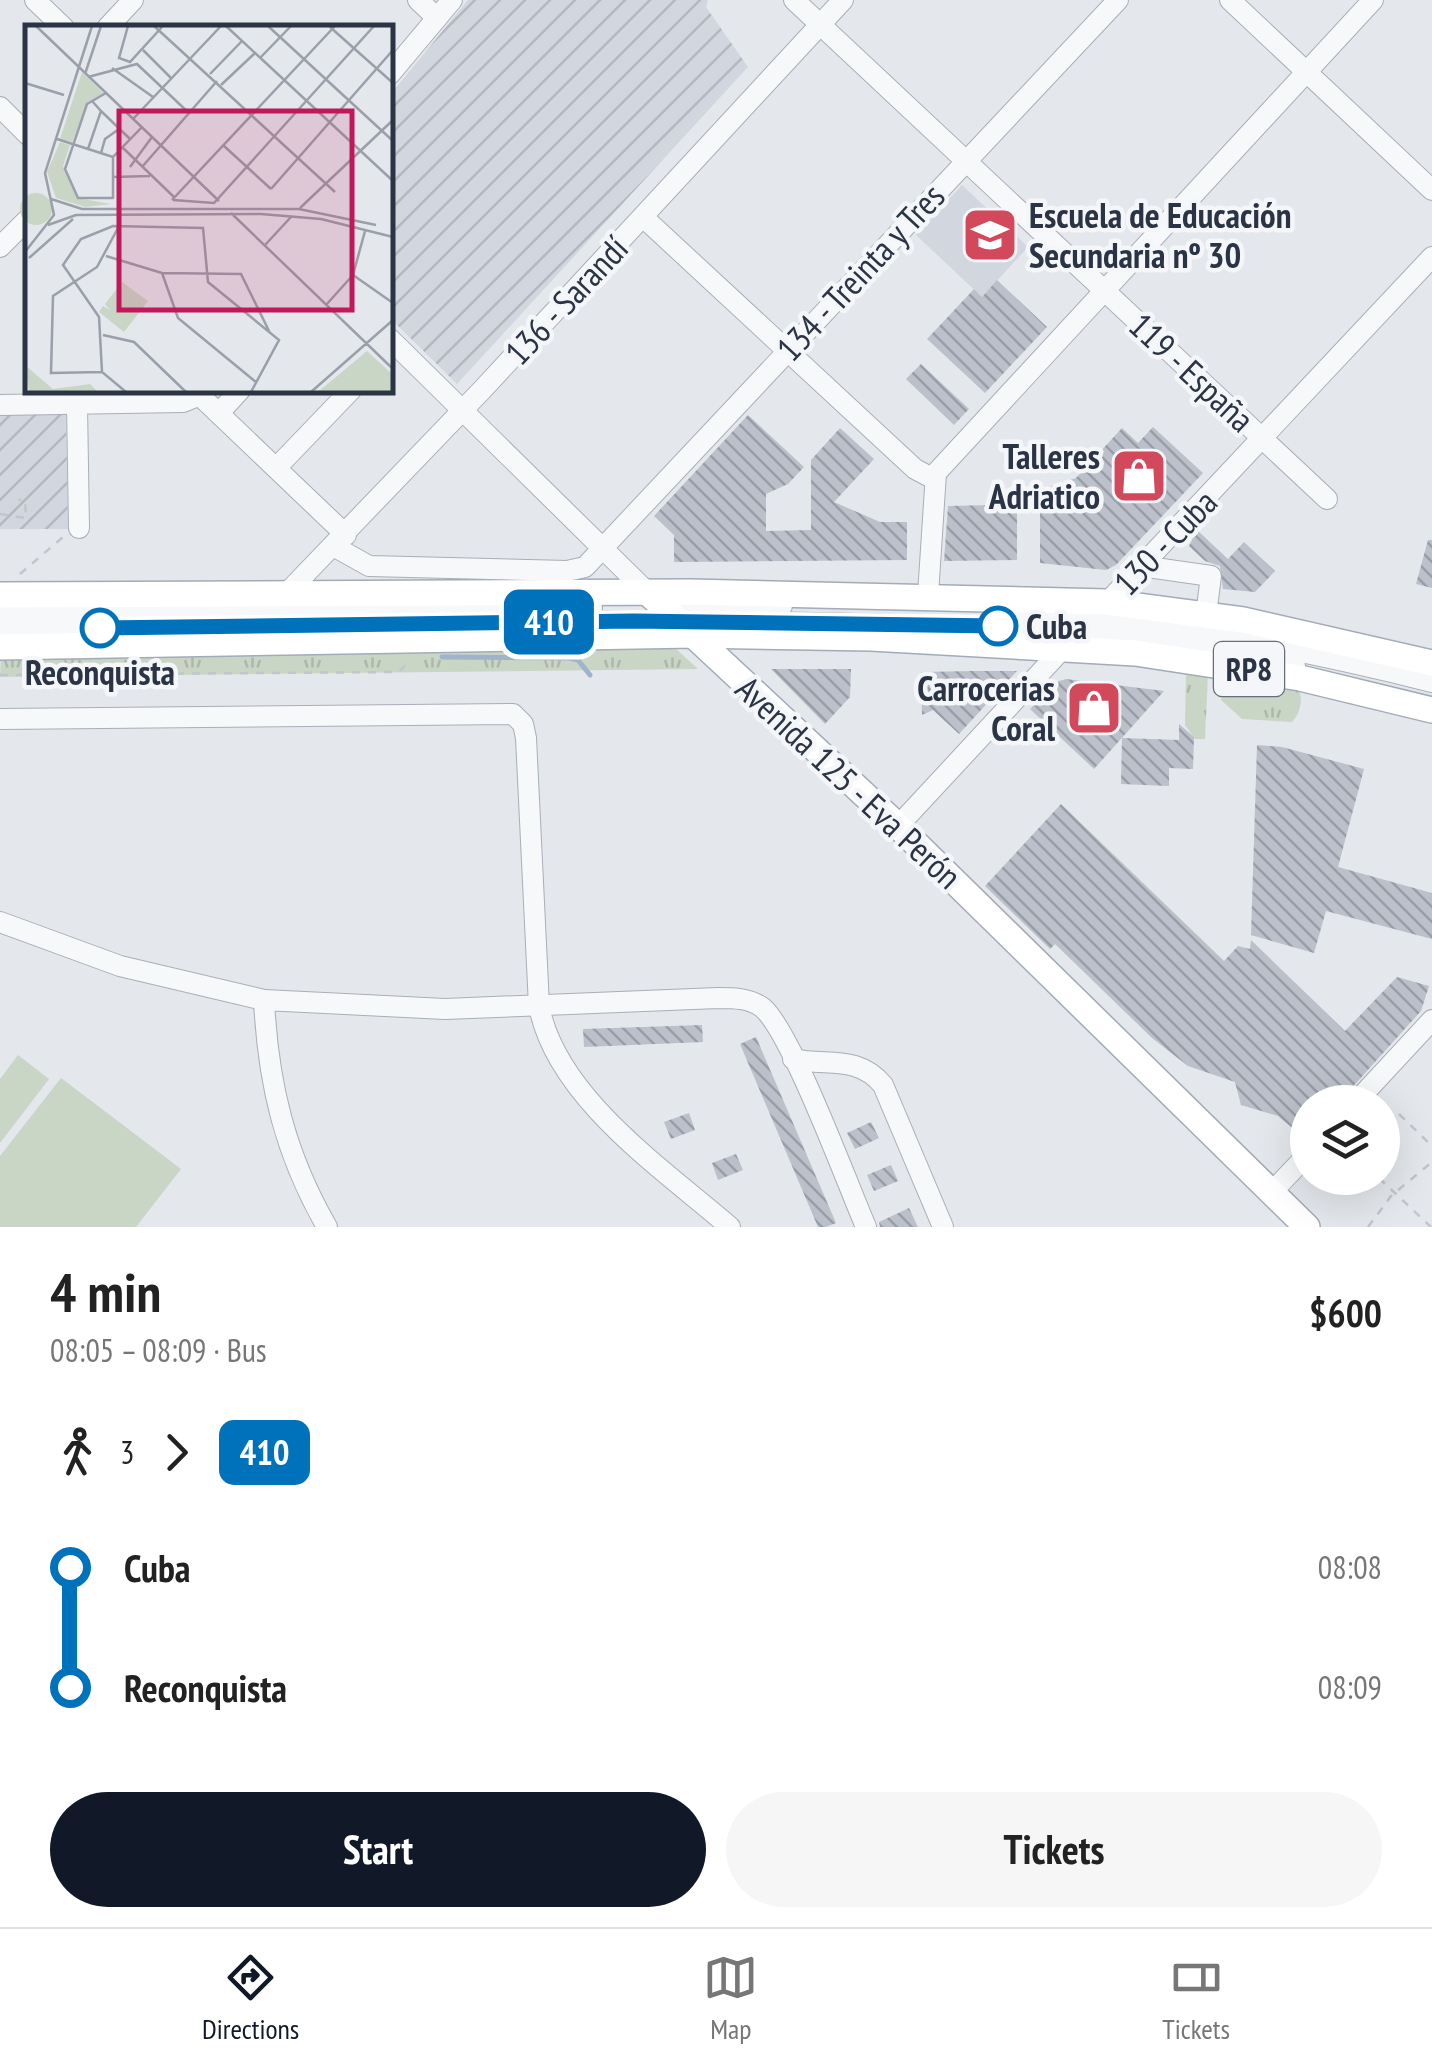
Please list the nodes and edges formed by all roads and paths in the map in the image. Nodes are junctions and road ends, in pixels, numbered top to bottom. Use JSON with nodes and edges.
{"nodes":[{"id":1,"x":35,"y":0,"type":"edge"},
{"id":2,"x":133,"y":0,"type":"edge"},
{"id":3,"x":418,"y":0,"type":"edge"},
{"id":4,"x":452,"y":0,"type":"edge"},
{"id":5,"x":794,"y":0,"type":"edge"},
{"id":6,"x":843,"y":0,"type":"edge"},
{"id":7,"x":1118,"y":0,"type":"edge"},
{"id":8,"x":1230,"y":0,"type":"edge"},
{"id":9,"x":1373,"y":0,"type":"edge"},
{"id":10,"x":437,"y":18,"type":"junction"},
{"id":11,"x":61,"y":25,"type":"edge"},
{"id":12,"x":110,"y":25,"type":"edge"},
{"id":13,"x":820,"y":25,"type":"junction"},
{"id":14,"x":392,"y":72,"type":"edge"},
{"id":15,"x":1309,"y":73,"type":"junction"},
{"id":16,"x":1,"y":111,"type":"edge"},
{"id":17,"x":25,"y":132,"type":"edge"},
{"id":18,"x":966,"y":161,"type":"junction"},
{"id":19,"x":1432,"y":190,"type":"edge"},
{"id":20,"x":643,"y":216,"type":"junction"},
{"id":21,"x":25,"y":226,"type":"edge"},
{"id":22,"x":0,"y":247,"type":"edge"},
{"id":23,"x":1432,"y":257,"type":"edge"},
{"id":24,"x":1106,"y":292,"type":"junction"},
{"id":25,"x":392,"y":344,"type":"edge"},
{"id":26,"x":786,"y":351,"type":"junction"},
{"id":27,"x":238,"y":392,"type":"edge"},
{"id":28,"x":349,"y":392,"type":"edge"},
{"id":29,"x":197,"y":393,"type":"edge"},
{"id":30,"x":0,"y":405,"type":"edge"},
{"id":31,"x":76,"y":405,"type":"junction"},
{"id":32,"x":460,"y":409,"type":"junction"},
{"id":33,"x":219,"y":413,"type":"junction"},
{"id":34,"x":1264,"y":438,"type":"junction"},
{"id":35,"x":277,"y":466,"type":"junction"},
{"id":36,"x":934,"y":478,"type":"junction"},
{"id":37,"x":1327,"y":499,"type":"dead end"},
{"id":38,"x":18,"y":500,"type":"dead end"},
{"id":39,"x":0,"y":514,"type":"edge"},
{"id":40,"x":79,"y":526,"type":"joint"},
{"id":41,"x":340,"y":541,"type":"junction"},
{"id":42,"x":603,"y":546,"type":"junction"},
{"id":43,"x":1141,"y":566,"type":"junction"},
{"id":44,"x":5,"y":589,"type":"edge"},
{"id":45,"x":285,"y":596,"type":"junction"},
{"id":46,"x":928,"y":596,"type":"junction"},
{"id":47,"x":0,"y":613,"type":"edge"},
{"id":48,"x":671,"y":614,"type":"junction"},
{"id":49,"x":1206,"y":614,"type":"junction"},
{"id":50,"x":1085,"y":625,"type":"junction"},
{"id":51,"x":0,"y":631,"type":"edge"},
{"id":52,"x":0,"y":647,"type":"edge"},
{"id":53,"x":1432,"y":663,"type":"edge"},
{"id":54,"x":1432,"y":682,"type":"edge"},
{"id":55,"x":1432,"y":700,"type":"edge"},
{"id":56,"x":1432,"y":710,"type":"edge"},
{"id":57,"x":0,"y":719,"type":"edge"},
{"id":58,"x":898,"y":826,"type":"junction"},
{"id":59,"x":0,"y":922,"type":"edge"},
{"id":60,"x":264,"y":1000,"type":"junction"},
{"id":61,"x":539,"y":1006,"type":"junction"},
{"id":62,"x":1432,"y":1020,"type":"edge"},
{"id":63,"x":793,"y":1060,"type":"junction"},
{"id":64,"x":1372,"y":1085,"type":"edge"},
{"id":65,"x":1400,"y":1115,"type":"edge"},
{"id":66,"x":1432,"y":1146,"type":"edge"},
{"id":67,"x":1432,"y":1162,"type":"edge"},
{"id":68,"x":1290,"y":1173,"type":"edge"},
{"id":69,"x":1400,"y":1188,"type":"edge"},
{"id":70,"x":1271,"y":1193,"type":"junction"},
{"id":71,"x":1393,"y":1195,"type":"edge"},
{"id":72,"x":1398,"y":1195,"type":"edge"},
{"id":73,"x":327,"y":1227,"type":"edge"},
{"id":74,"x":730,"y":1227,"type":"edge"},
{"id":75,"x":866,"y":1227,"type":"edge"},
{"id":76,"x":943,"y":1227,"type":"edge"},
{"id":77,"x":1307,"y":1227,"type":"edge"},
{"id":78,"x":1368,"y":1227,"type":"edge"},
{"id":79,"x":1431,"y":1227,"type":"edge"}],
"edges":[{"from":1,"to":11,"type":"street"},
{"from":2,"to":12,"type":"street"},
{"from":3,"to":10,"type":"street"},
{"from":4,"to":10,"type":"street"},
{"from":5,"to":13,"type":"street","name":"119 - España"},
{"from":6,"to":13,"type":"street","name":"136 - Sarandí"},
{"from":7,"to":18,"type":"street","name":"134 - Treinta y Tres"},
{"from":8,"to":15,"type":"street"},
{"from":9,"to":15,"type":"street"},
{"from":10,"to":14,"type":"street"},
{"from":13,"to":18,"type":"street","name":"119 - España"},
{"from":13,"to":20,"type":"street","name":"136 - Sarandí"},
{"from":15,"to":19,"type":"street"},
{"from":15,"to":24,"type":"street"},
{"from":16,"to":17,"type":"street"},
{"from":18,"to":24,"type":"street","name":"119 - España"},
{"from":18,"to":26,"type":"street","name":"134 - Treinta y Tres"},
{"from":20,"to":26,"type":"street"},
{"from":20,"to":32,"type":"street","name":"136 - Sarandí"},
{"from":21,"to":22,"type":"street"},
{"from":23,"to":34,"type":"street","name":"130 - Cuba"},
{"from":24,"to":34,"type":"street","name":"119 - España"},
{"from":24,"to":36,"type":"street"},
{"from":25,"to":32,"type":"street","name":"Avenida 125 - Eva Perón"},
{"from":26,"to":36,"type":"street"},
{"from":26,"to":42,"type":"street","name":"134 - Treinta y Tres"},
{"from":27,"to":33,"type":"street"},
{"from":28,"to":35,"type":"street"},
{"from":29,"to":31,"type":"street"},
{"from":29,"to":33,"type":"street"},
{"from":30,"to":31,"type":"street"},
{"from":31,"to":40,"type":"street"},
{"from":32,"to":41,"type":"street","name":"136 - Sarandí"},
{"from":32,"to":42,"type":"street","name":"Avenida 125 - Eva Perón"},
{"from":33,"to":35,"type":"street"},
{"from":34,"to":37,"type":"street","name":"119 - España"},
{"from":34,"to":43,"type":"street","name":"130 - Cuba"},
{"from":35,"to":41,"type":"street"},
{"from":36,"to":46,"type":"street"},
{"from":38,"to":39,"type":"path"},
{"from":40,"to":44,"type":"path"},
{"from":41,"to":42,"type":"street","name":"134 - Treinta y Tres"},
{"from":41,"to":45,"type":"street","name":"136 - Sarandí"},
{"from":42,"to":48,"type":"street","name":"Avenida 125 - Eva Perón"},
{"from":43,"to":49,"type":"street"},
{"from":43,"to":50,"type":"street","name":"130 - Cuba"},
{"from":44,"to":45,"type":"main road","number":"RP8"},
{"from":45,"to":48,"type":"main road","number":"RP8"},
{"from":46,"to":48,"type":"main road","number":"RP8"},
{"from":46,"to":50,"type":"main road","number":"RP8"},
{"from":47,"to":48,"type":"street"},
{"from":48,"to":50,"type":"main road","number":"RP8"},
{"from":48,"to":50,"type":"street"},
{"from":48,"to":51,"type":"street"},
{"from":48,"to":52,"type":"main road","number":"RP8"},
{"from":48,"to":58,"type":"main road","name":"Avenida 125 - Eva Perón"},
{"from":49,"to":50,"type":"main road","number":"RP8"},
{"from":49,"to":53,"type":"main road","number":"RP8"},
{"from":50,"to":54,"type":"street"},
{"from":50,"to":55,"type":"street"},
{"from":50,"to":56,"type":"main road","number":"RP8"},
{"from":50,"to":58,"type":"street","name":"130 - Cuba"},
{"from":57,"to":61,"type":"street"},
{"from":58,"to":70,"type":"main road","name":"Avenida 125 - Eva Perón"},
{"from":59,"to":60,"type":"street"},
{"from":60,"to":61,"type":"street"},
{"from":60,"to":73,"type":"street"},
{"from":61,"to":63,"type":"street"},
{"from":61,"to":74,"type":"street"},
{"from":62,"to":64,"type":"street"},
{"from":63,"to":75,"type":"street"},
{"from":63,"to":76,"type":"street"},
{"from":65,"to":66,"type":"path"},
{"from":67,"to":69,"type":"path"},
{"from":68,"to":70,"type":"street"},
{"from":70,"to":77,"type":"main road","name":"Avenida 125 - Eva Perón"},
{"from":71,"to":78,"type":"path"},
{"from":72,"to":79,"type":"path"}]}
